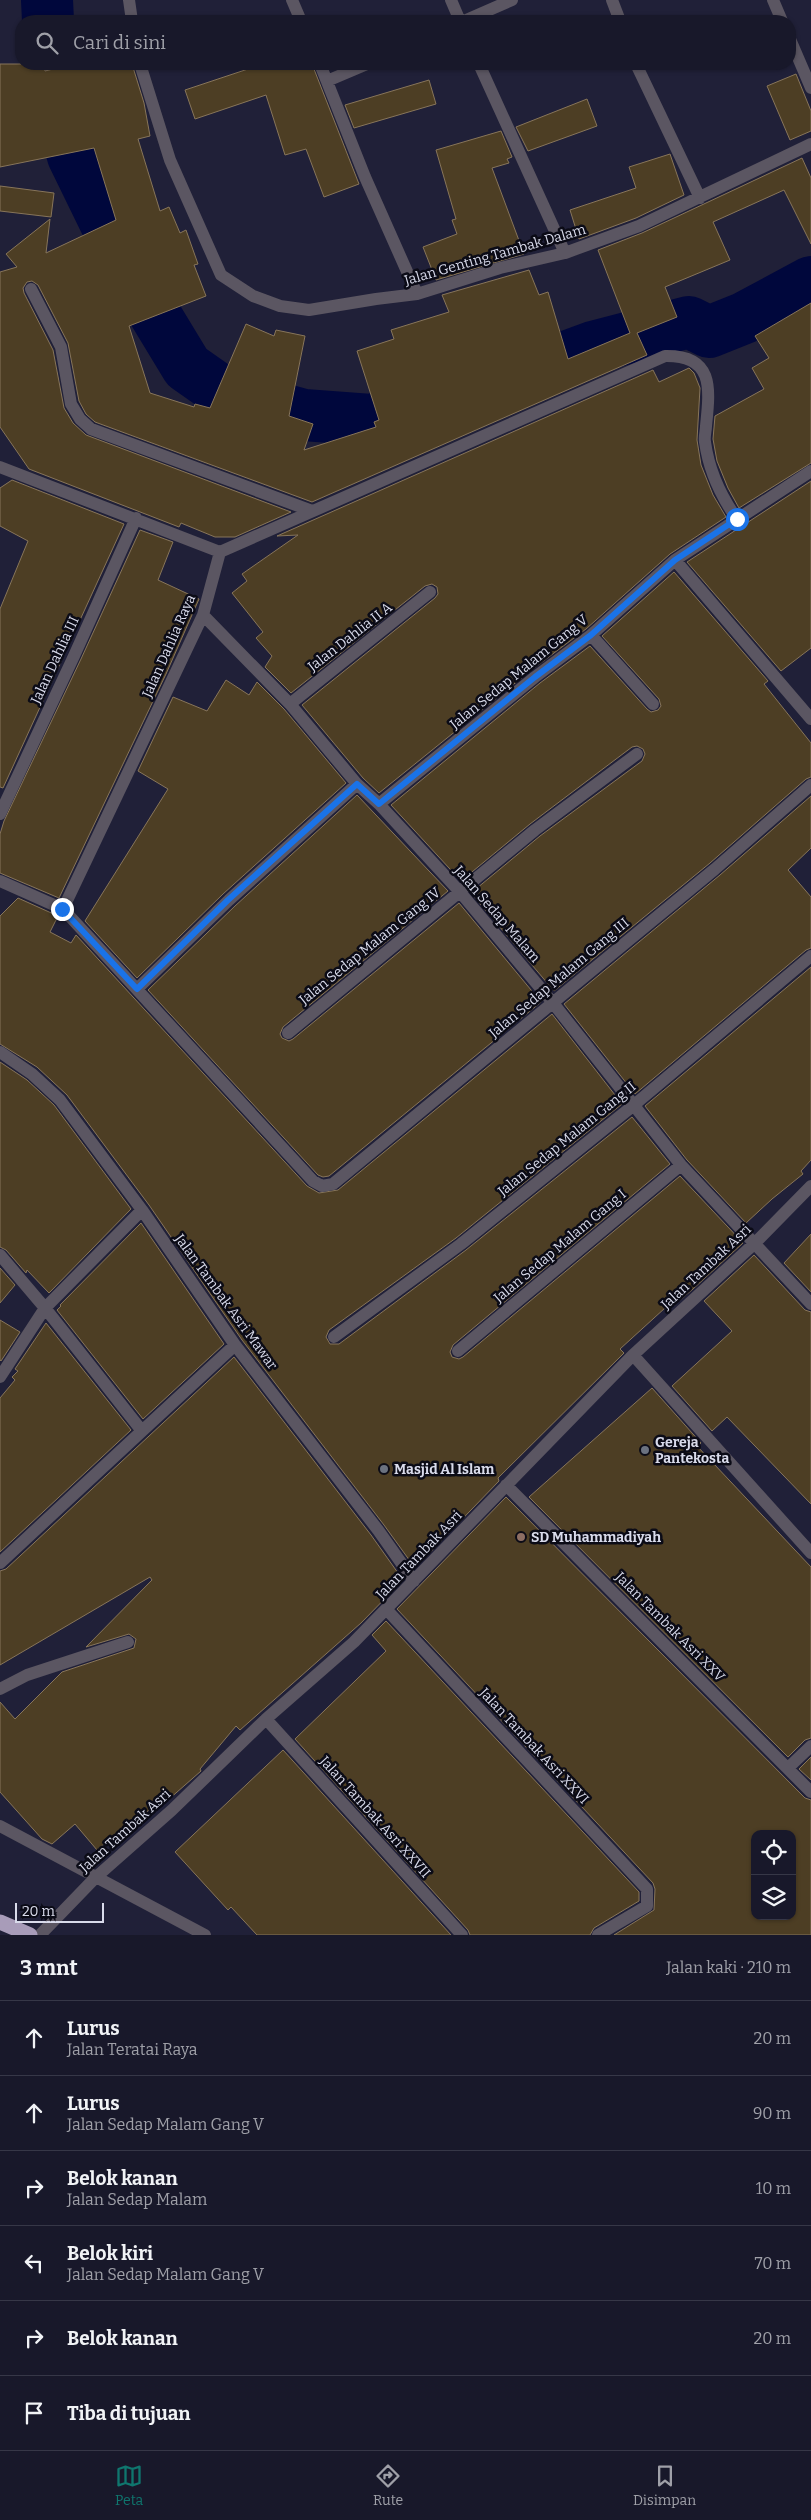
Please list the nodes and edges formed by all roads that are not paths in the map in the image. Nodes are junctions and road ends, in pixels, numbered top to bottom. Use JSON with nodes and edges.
{"nodes":[{"id":1,"x":129,"y":0,"type":"edge"},
{"id":2,"x":292,"y":0,"type":"edge"},
{"id":3,"x":451,"y":0,"type":"edge"},
{"id":4,"x":512,"y":0,"type":"edge"},
{"id":5,"x":612,"y":0,"type":"edge"},
{"id":6,"x":773,"y":0,"type":"edge"},
{"id":7,"x":131,"y":15,"type":"edge"},
{"id":8,"x":298,"y":15,"type":"edge"},
{"id":9,"x":459,"y":15,"type":"edge"},
{"id":10,"x":476,"y":15,"type":"edge"},
{"id":11,"x":618,"y":15,"type":"edge"},
{"id":12,"x":779,"y":15,"type":"edge"},
{"id":13,"x":796,"y":52,"type":"edge"},
{"id":14,"x":142,"y":70,"type":"edge"},
{"id":15,"x":322,"y":70,"type":"edge"},
{"id":16,"x":353,"y":70,"type":"edge"},
{"id":17,"x":482,"y":70,"type":"edge"},
{"id":18,"x":639,"y":70,"type":"edge"},
{"id":19,"x":327,"y":81,"type":"junction"},
{"id":20,"x":811,"y":88,"type":"edge"},
{"id":21,"x":810,"y":147,"type":"edge"},
{"id":22,"x":700,"y":198,"type":"junction"},
{"id":23,"x":565,"y":253,"type":"junction"},
{"id":24,"x":32,"y":290,"type":"dead end"},
{"id":25,"x":417,"y":294,"type":"junction"},
{"id":26,"x":0,"y":467,"type":"edge"},
{"id":27,"x":811,"y":471,"type":"edge"},
{"id":28,"x":312,"y":511,"type":"junction"},
{"id":29,"x":136,"y":518,"type":"junction"},
{"id":30,"x":737,"y":519,"type":"junction"},
{"id":31,"x":220,"y":552,"type":"junction"},
{"id":32,"x":675,"y":560,"type":"junction"},
{"id":33,"x":430,"y":592,"type":"dead end"},
{"id":34,"x":203,"y":615,"type":"junction"},
{"id":35,"x":591,"y":635,"type":"junction"},
{"id":36,"x":290,"y":704,"type":"junction"},
{"id":37,"x":653,"y":704,"type":"dead end"},
{"id":38,"x":811,"y":719,"type":"edge"},
{"id":39,"x":637,"y":754,"type":"dead end"},
{"id":40,"x":357,"y":784,"type":"junction"},
{"id":41,"x":811,"y":785,"type":"edge"},
{"id":42,"x":379,"y":804,"type":"junction"},
{"id":43,"x":0,"y":814,"type":"edge"},
{"id":44,"x":0,"y":881,"type":"edge"},
{"id":45,"x":460,"y":892,"type":"junction"},
{"id":46,"x":62,"y":909,"type":"junction"},
{"id":47,"x":811,"y":956,"type":"edge"},
{"id":48,"x":137,"y":989,"type":"junction"},
{"id":49,"x":553,"y":1003,"type":"junction"},
{"id":50,"x":288,"y":1032,"type":"dead end"},
{"id":51,"x":0,"y":1052,"type":"edge"},
{"id":52,"x":634,"y":1105,"type":"junction"},
{"id":53,"x":681,"y":1165,"type":"junction"},
{"id":54,"x":811,"y":1186,"type":"edge"},
{"id":55,"x":142,"y":1210,"type":"junction"},
{"id":56,"x":755,"y":1243,"type":"junction"},
{"id":57,"x":0,"y":1256,"type":"edge"},
{"id":58,"x":811,"y":1304,"type":"edge"},
{"id":59,"x":45,"y":1308,"type":"junction"},
{"id":60,"x":334,"y":1337,"type":"dead end"},
{"id":61,"x":235,"y":1345,"type":"junction"},
{"id":62,"x":458,"y":1351,"type":"dead end"},
{"id":63,"x":632,"y":1355,"type":"junction"},
{"id":64,"x":0,"y":1377,"type":"edge"},
{"id":65,"x":142,"y":1431,"type":"junction"},
{"id":66,"x":506,"y":1485,"type":"junction"},
{"id":67,"x":811,"y":1553,"type":"edge"},
{"id":68,"x":0,"y":1563,"type":"edge"},
{"id":69,"x":414,"y":1581,"type":"junction"},
{"id":70,"x":386,"y":1610,"type":"junction"},
{"id":71,"x":128,"y":1642,"type":"dead end"},
{"id":72,"x":0,"y":1689,"type":"edge"},
{"id":73,"x":266,"y":1719,"type":"junction"},
{"id":74,"x":811,"y":1746,"type":"edge"},
{"id":75,"x":789,"y":1768,"type":"junction"},
{"id":76,"x":811,"y":1792,"type":"edge"},
{"id":77,"x":0,"y":1826,"type":"edge"},
{"id":78,"x":95,"y":1878,"type":"junction"},
{"id":79,"x":0,"y":1922,"type":"edge"},
{"id":80,"x":30,"y":1935,"type":"edge"},
{"id":81,"x":40,"y":1935,"type":"edge"},
{"id":82,"x":205,"y":1935,"type":"edge"},
{"id":83,"x":462,"y":1935,"type":"edge"},
{"id":84,"x":598,"y":1935,"type":"edge"}],
"edges":[{"from":1,"to":7,"type":"street"},
{"from":2,"to":8,"type":"street"},
{"from":3,"to":9,"type":"street"},
{"from":4,"to":10,"type":"street"},
{"from":5,"to":11,"type":"street"},
{"from":6,"to":12,"type":"street"},
{"from":13,"to":20,"type":"street"},
{"from":14,"to":25,"type":"street","name":"Jalan Genting Tambak Dalam"},
{"from":15,"to":19,"type":"street"},
{"from":16,"to":19,"type":"street"},
{"from":17,"to":23,"type":"street"},
{"from":18,"to":22,"type":"street"},
{"from":19,"to":25,"type":"street"},
{"from":21,"to":22,"type":"street","name":"Jalan Genting Tambak Dalam"},
{"from":22,"to":23,"type":"street","name":"Jalan Genting Tambak Dalam"},
{"from":23,"to":25,"type":"street","name":"Jalan Genting Tambak Dalam"},
{"from":24,"to":28,"type":"street"},
{"from":26,"to":29,"type":"street"},
{"from":27,"to":30,"type":"street","name":"Jalan Sedap Malam Gang V"},
{"from":28,"to":30,"type":"street"},
{"from":28,"to":31,"type":"street"},
{"from":29,"to":31,"type":"street"},
{"from":29,"to":43,"type":"street","name":"Jalan Dahlia III"},
{"from":30,"to":32,"type":"street","name":"Jalan Sedap Malam Gang V"},
{"from":31,"to":34,"type":"street","name":"Jalan Dahlia Raya"},
{"from":32,"to":35,"type":"street","name":"Jalan Sedap Malam Gang V"},
{"from":32,"to":38,"type":"street"},
{"from":33,"to":36,"type":"street","name":"Jalan Dahlia II A"},
{"from":34,"to":36,"type":"street","name":"Jalan Sedap Malam"},
{"from":34,"to":46,"type":"street","name":"Jalan Dahlia Raya"},
{"from":35,"to":37,"type":"street"},
{"from":35,"to":42,"type":"street","name":"Jalan Sedap Malam Gang V"},
{"from":36,"to":40,"type":"street","name":"Jalan Sedap Malam"},
{"from":39,"to":45,"type":"street","name":"Jalan Sedap Malam Gang IV"},
{"from":40,"to":42,"type":"street","name":"Jalan Sedap Malam"},
{"from":40,"to":48,"type":"street"},
{"from":41,"to":49,"type":"street","name":"Jalan Sedap Malam Gang III"},
{"from":42,"to":45,"type":"street","name":"Jalan Sedap Malam"},
{"from":44,"to":46,"type":"street"},
{"from":45,"to":49,"type":"street","name":"Jalan Sedap Malam"},
{"from":45,"to":50,"type":"street","name":"Jalan Sedap Malam Gang IV"},
{"from":46,"to":48,"type":"street"},
{"from":47,"to":52,"type":"street","name":"Jalan Sedap Malam Gang II"},
{"from":48,"to":49,"type":"street","name":"Jalan Sedap Malam Gang III"},
{"from":49,"to":52,"type":"street","name":"Jalan Sedap Malam"},
{"from":51,"to":55,"type":"street","name":"Jalan Tambak Asri Mawar"},
{"from":52,"to":53,"type":"street","name":"Jalan Sedap Malam"},
{"from":52,"to":60,"type":"street","name":"Jalan Sedap Malam Gang II"},
{"from":53,"to":56,"type":"street","name":"Jalan Sedap Malam"},
{"from":53,"to":62,"type":"street","name":"Jalan Sedap Malam Gang I"},
{"from":54,"to":56,"type":"street","name":"Jalan Tambak Asri"},
{"from":55,"to":59,"type":"street"},
{"from":55,"to":61,"type":"street","name":"Jalan Tambak Asri Mawar"},
{"from":56,"to":58,"type":"street","name":"Jalan Sedap Malam"},
{"from":56,"to":63,"type":"street","name":"Jalan Tambak Asri"},
{"from":57,"to":59,"type":"street"},
{"from":59,"to":64,"type":"street"},
{"from":59,"to":65,"type":"street"},
{"from":61,"to":65,"type":"street"},
{"from":61,"to":69,"type":"street","name":"Jalan Tambak Asri Mawar"},
{"from":63,"to":66,"type":"street","name":"Jalan Tambak Asri"},
{"from":63,"to":67,"type":"street"},
{"from":65,"to":68,"type":"street"},
{"from":66,"to":69,"type":"street","name":"Jalan Tambak Asri"},
{"from":66,"to":75,"type":"street","name":"Jalan Tambak Asri XXV"},
{"from":69,"to":70,"type":"street","name":"Jalan Tambak Asri"},
{"from":70,"to":73,"type":"street","name":"Jalan Tambak Asri"},
{"from":70,"to":84,"type":"street","name":"Jalan Tambak Asri XXVI"},
{"from":71,"to":72,"type":"street"},
{"from":73,"to":78,"type":"street","name":"Jalan Tambak Asri"},
{"from":73,"to":83,"type":"street","name":"Jalan Tambak Asri XXVII"},
{"from":74,"to":75,"type":"street"},
{"from":75,"to":76,"type":"street","name":"Jalan Tambak Asri XXV"},
{"from":77,"to":78,"type":"street"},
{"from":78,"to":81,"type":"street","name":"Jalan Tambak Asri"},
{"from":78,"to":82,"type":"street"},
{"from":79,"to":80,"type":"highway"}]}
